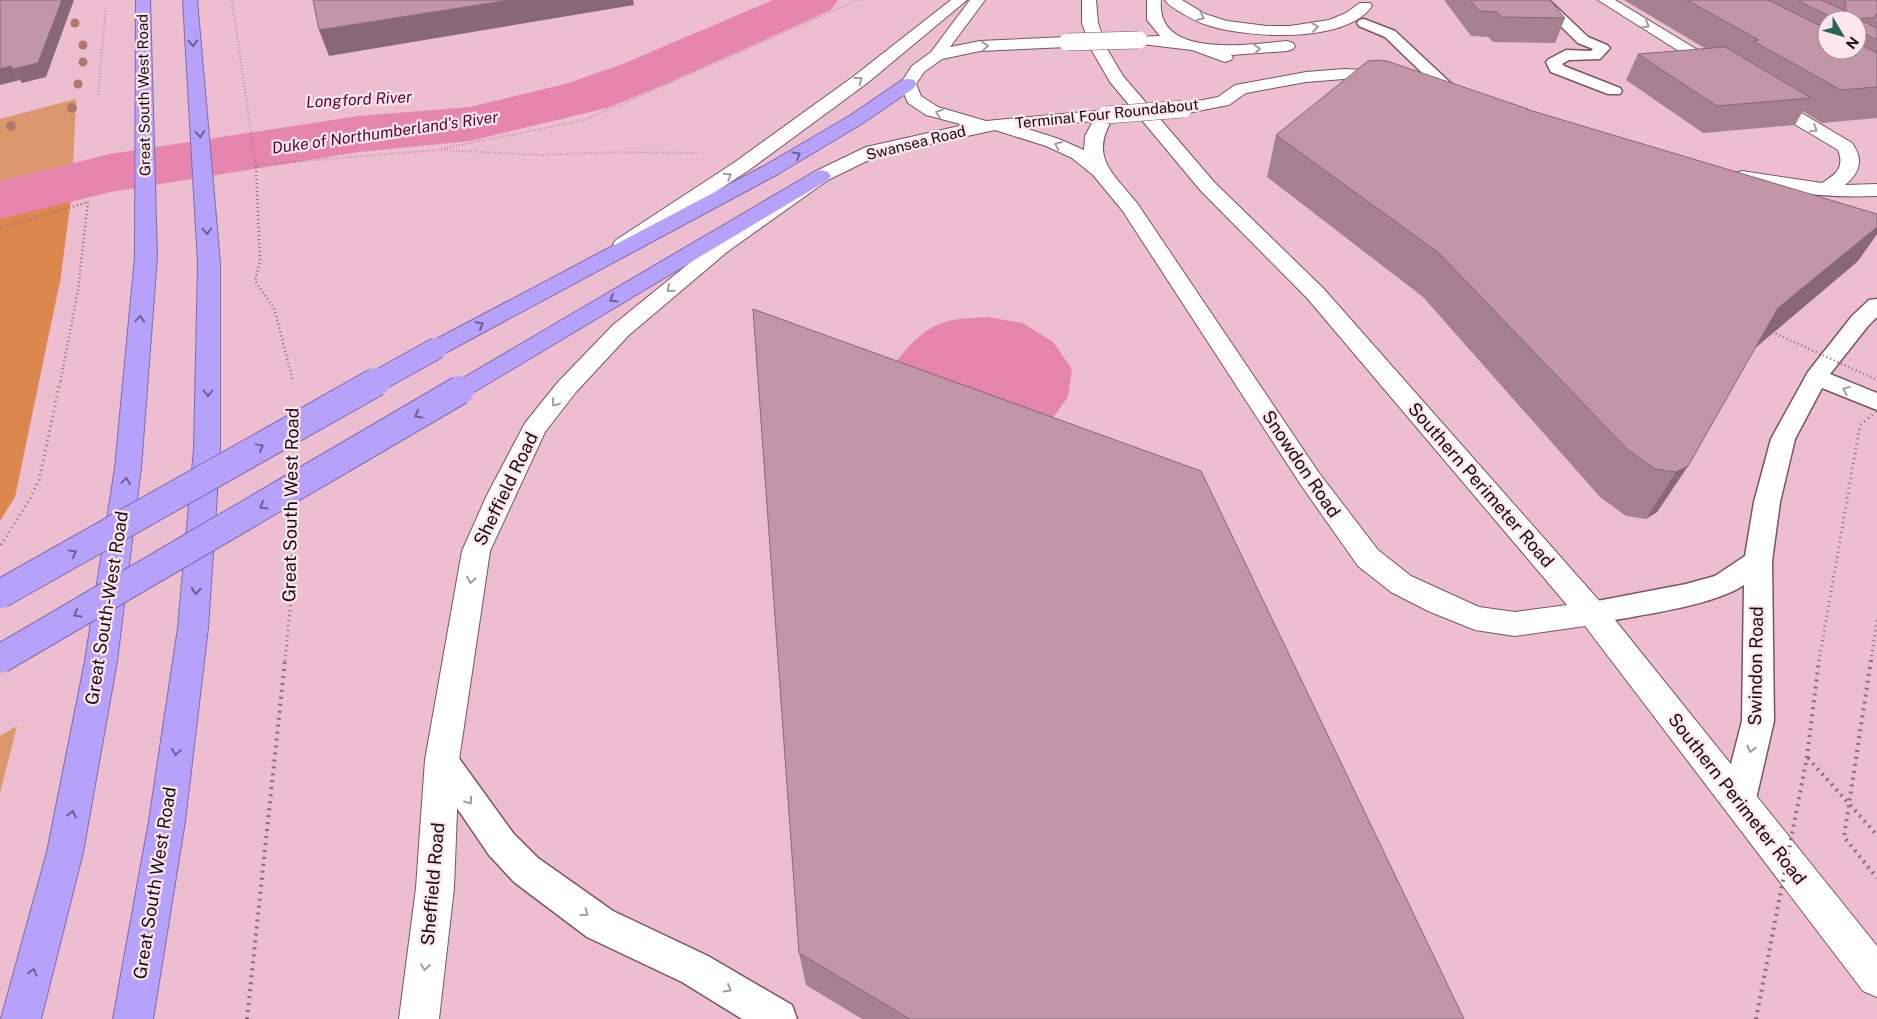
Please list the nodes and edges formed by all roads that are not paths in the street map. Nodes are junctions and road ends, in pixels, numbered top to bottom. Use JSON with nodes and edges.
{"nodes":[{"id":1,"x":142,"y":0,"type":"edge"},
{"id":2,"x":190,"y":0,"type":"edge"},
{"id":3,"x":960,"y":0,"type":"edge"},
{"id":4,"x":978,"y":0,"type":"edge"},
{"id":5,"x":1090,"y":0,"type":"edge"},
{"id":6,"x":1154,"y":0,"type":"edge"},
{"id":7,"x":1172,"y":0,"type":"edge"},
{"id":8,"x":1540,"y":0,"type":"edge"},
{"id":9,"x":1605,"y":0,"type":"edge"},
{"id":10,"x":1364,"y":3,"type":"edge"},
{"id":11,"x":1364,"y":23,"type":"junction"},
{"id":12,"x":1176,"y":41,"type":"junction"},
{"id":13,"x":1208,"y":49,"type":"junction"},
{"id":14,"x":937,"y":55,"type":"junction"},
{"id":15,"x":1239,"y":78,"type":"junction"},
{"id":16,"x":1735,"y":80,"type":"edge"},
{"id":17,"x":908,"y":84,"type":"junction"},
{"id":18,"x":1751,"y":90,"type":"edge"},
{"id":19,"x":1450,"y":91,"type":"junction"},
{"id":20,"x":1614,"y":91,"type":"dead end"},
{"id":21,"x":1468,"y":98,"type":"edge"},
{"id":22,"x":1106,"y":115,"type":"junction"},
{"id":23,"x":992,"y":126,"type":"junction"},
{"id":24,"x":1099,"y":170,"type":"junction"},
{"id":25,"x":821,"y":176,"type":"junction"},
{"id":26,"x":145,"y":189,"type":"joint"},
{"id":27,"x":1826,"y":189,"type":"junction"},
{"id":28,"x":1877,"y":190,"type":"edge"},
{"id":29,"x":1759,"y":199,"type":"edge"},
{"id":30,"x":599,"y":260,"type":"junction"},
{"id":31,"x":1871,"y":318,"type":"edge"},
{"id":32,"x":1816,"y":377,"type":"junction"},
{"id":33,"x":1877,"y":402,"type":"edge"},
{"id":34,"x":1758,"y":561,"type":"junction"},
{"id":35,"x":0,"y":594,"type":"edge"},
{"id":36,"x":1592,"y":613,"type":"junction"},
{"id":37,"x":0,"y":659,"type":"edge"},
{"id":38,"x":442,"y":760,"type":"junction"},
{"id":39,"x":1739,"y":799,"type":"junction"},
{"id":40,"x":1877,"y":977,"type":"edge"},
{"id":41,"x":21,"y":1019,"type":"edge"},
{"id":42,"x":133,"y":1019,"type":"edge"},
{"id":43,"x":419,"y":1019,"type":"edge"},
{"id":44,"x":778,"y":1019,"type":"edge"}],
"edges":[{"from":1,"to":26,"type":"highway","name":"Great South West Road"},
{"from":2,"to":42,"type":"highway","name":"Great South West Road","one_way":true},
{"from":30,"to":3,"type":"street","one_way":true},
{"from":4,"to":14,"type":"street"},
{"from":5,"to":36,"type":"street","name":"Southern Perimeter Road"},
{"from":6,"to":12,"type":"street"},
{"from":7,"to":10,"type":"street","one_way":true},
{"from":8,"to":20,"type":"lane"},
{"from":9,"to":16,"type":"street","one_way":true},
{"from":10,"to":11,"type":"street"},
{"from":13,"to":11,"type":"street","one_way":true},
{"from":11,"to":19,"type":"lane"},
{"from":12,"to":13,"type":"street"},
{"from":14,"to":12,"type":"street","one_way":true,"bridge":true},
{"from":13,"to":15,"type":"street"},
{"from":14,"to":17,"type":"street"},
{"from":15,"to":19,"type":"street"},
{"from":15,"to":22,"type":"street","name":"Terminal Four Roundabout","bridge":true},
{"from":23,"to":17,"type":"street","name":"Terminal Four Roundabout","one_way":true},
{"from":30,"to":17,"type":"highway","one_way":true},
{"from":18,"to":27,"type":"street","one_way":true},
{"from":19,"to":21,"type":"street"},
{"from":22,"to":23,"type":"street","name":"Terminal Four Roundabout"},
{"from":22,"to":24,"type":"street","name":"Snowdon Road"},
{"from":24,"to":23,"type":"street","name":"Snowdon Road","one_way":true},
{"from":23,"to":25,"type":"street","name":"Swansea Road"},
{"from":24,"to":36,"type":"street","name":"Snowdon Road"},
{"from":25,"to":37,"type":"highway","one_way":true,"bridge":true},
{"from":25,"to":38,"type":"street","name":"Sheffield Road","one_way":true},
{"from":41,"to":26,"type":"highway","name":"Great South-West Road","one_way":true},
{"from":27,"to":28,"type":"street"},
{"from":27,"to":29,"type":"street"},
{"from":35,"to":30,"type":"highway","one_way":true,"bridge":true},
{"from":31,"to":32,"type":"lane","name":"Swindon Road"},
{"from":33,"to":32,"type":"lane","one_way":true},
{"from":32,"to":34,"type":"lane","name":"Swindon Road"},
{"from":34,"to":36,"type":"lane"},
{"from":34,"to":39,"type":"lane","name":"Swindon Road","one_way":true},
{"from":36,"to":39,"type":"street","name":"Southern Perimeter Road"},
{"from":38,"to":43,"type":"street","name":"Sheffield Road","one_way":true},
{"from":38,"to":44,"type":"lane","one_way":true},
{"from":39,"to":40,"type":"street","name":"Southern Perimeter Road"}]}
